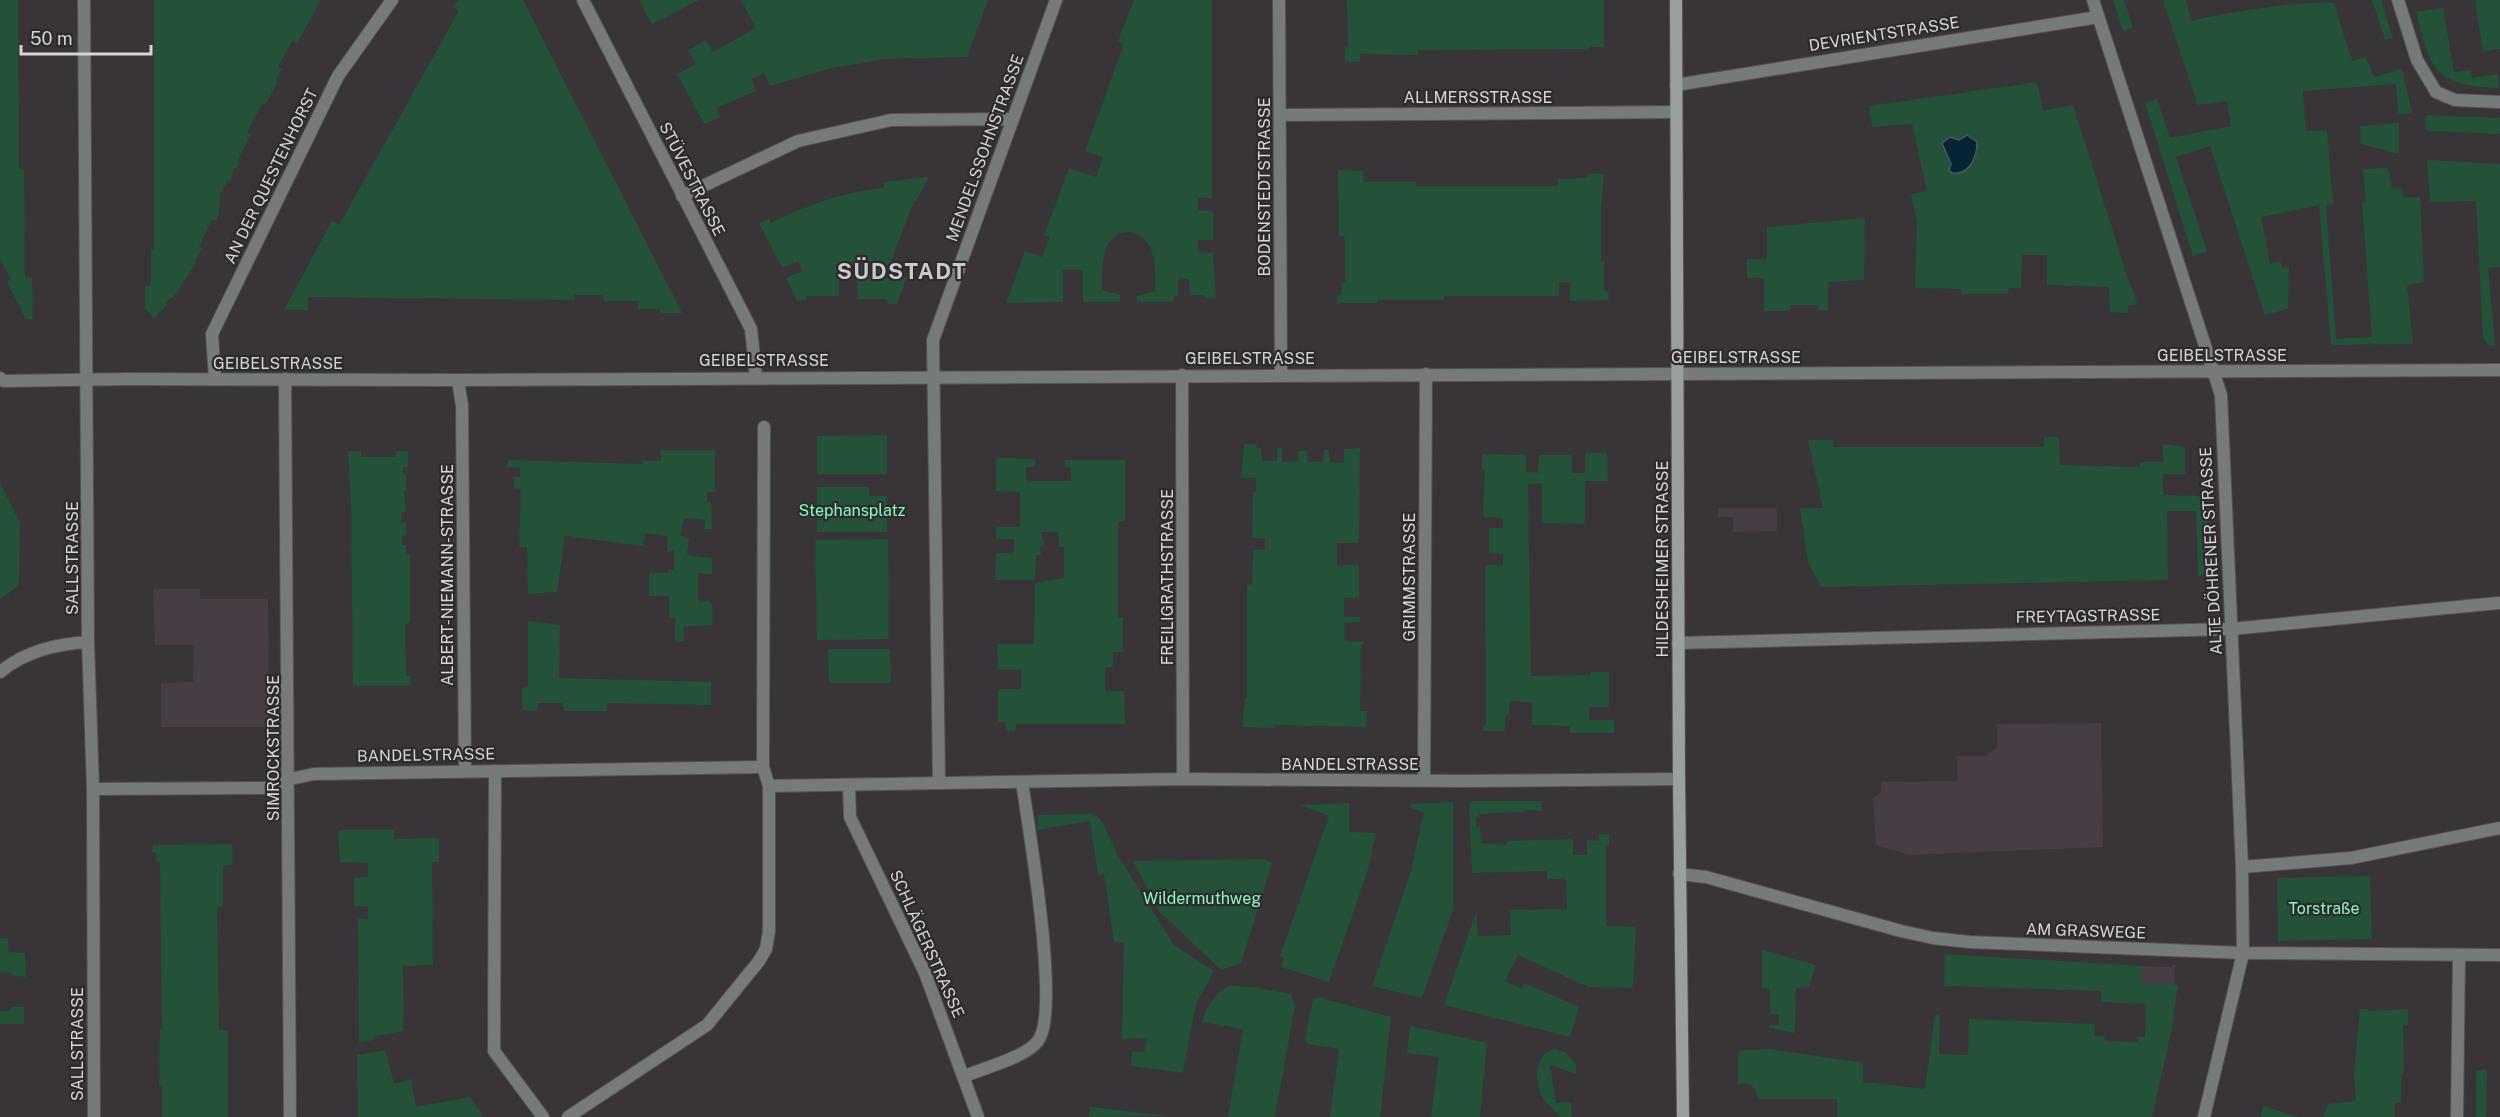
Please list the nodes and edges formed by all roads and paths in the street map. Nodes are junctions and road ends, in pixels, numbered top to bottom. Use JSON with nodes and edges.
{"nodes":[{"id":1,"x":84,"y":0,"type":"edge"},
{"id":2,"x":392,"y":0,"type":"edge"},
{"id":3,"x":584,"y":0,"type":"edge"},
{"id":4,"x":1056,"y":0,"type":"edge"},
{"id":5,"x":1279,"y":0,"type":"edge"},
{"id":6,"x":1676,"y":0,"type":"edge"},
{"id":7,"x":2093,"y":0,"type":"edge"},
{"id":8,"x":2398,"y":0,"type":"edge"},
{"id":9,"x":2098,"y":17,"type":"junction"},
{"id":10,"x":1676,"y":85,"type":"junction"},
{"id":11,"x":2500,"y":102,"type":"edge"},
{"id":12,"x":1676,"y":112,"type":"junction"},
{"id":13,"x":1280,"y":115,"type":"junction"},
{"id":14,"x":1013,"y":118,"type":"junction"},
{"id":15,"x":682,"y":196,"type":"junction"},
{"id":16,"x":2500,"y":370,"type":"edge"},
{"id":17,"x":2214,"y":371,"type":"junction"},
{"id":18,"x":1678,"y":373,"type":"junction"},
{"id":19,"x":1426,"y":374,"type":"junction"},
{"id":20,"x":1182,"y":375,"type":"junction"},
{"id":21,"x":1281,"y":375,"type":"junction"},
{"id":22,"x":934,"y":376,"type":"junction"},
{"id":23,"x":756,"y":377,"type":"junction"},
{"id":24,"x":215,"y":379,"type":"junction"},
{"id":25,"x":285,"y":379,"type":"junction"},
{"id":26,"x":2,"y":380,"type":"edge"},
{"id":27,"x":88,"y":380,"type":"junction"},
{"id":28,"x":458,"y":380,"type":"junction"},
{"id":29,"x":764,"y":427,"type":"dead end"},
{"id":30,"x":2498,"y":603,"type":"dead end"},
{"id":31,"x":2231,"y":629,"type":"junction"},
{"id":32,"x":88,"y":642,"type":"junction"},
{"id":33,"x":1678,"y":643,"type":"junction"},
{"id":34,"x":0,"y":672,"type":"edge"},
{"id":35,"x":763,"y":767,"type":"junction"},
{"id":36,"x":465,"y":771,"type":"junction"},
{"id":37,"x":495,"y":771,"type":"junction"},
{"id":38,"x":290,"y":779,"type":"junction"},
{"id":39,"x":1183,"y":779,"type":"junction"},
{"id":40,"x":1678,"y":779,"type":"junction"},
{"id":41,"x":1424,"y":780,"type":"junction"},
{"id":42,"x":1022,"y":782,"type":"junction"},
{"id":43,"x":939,"y":783,"type":"junction"},
{"id":44,"x":849,"y":785,"type":"junction"},
{"id":45,"x":769,"y":786,"type":"junction"},
{"id":46,"x":93,"y":789,"type":"junction"},
{"id":47,"x":2500,"y":828,"type":"edge"},
{"id":48,"x":2241,"y":867,"type":"junction"},
{"id":49,"x":1679,"y":874,"type":"junction"},
{"id":50,"x":2243,"y":954,"type":"junction"},
{"id":51,"x":2500,"y":955,"type":"edge"},
{"id":52,"x":2459,"y":956,"type":"junction"},
{"id":53,"x":964,"y":1076,"type":"junction"},
{"id":54,"x":94,"y":1117,"type":"edge"},
{"id":55,"x":290,"y":1117,"type":"edge"},
{"id":56,"x":543,"y":1117,"type":"edge"},
{"id":57,"x":568,"y":1117,"type":"edge"},
{"id":58,"x":978,"y":1117,"type":"edge"},
{"id":59,"x":1683,"y":1117,"type":"edge"},
{"id":60,"x":2204,"y":1117,"type":"edge"},
{"id":61,"x":2457,"y":1117,"type":"edge"}],
"edges":[{"from":1,"to":27,"type":"street","name":"SALLSTRASSE"},
{"from":2,"to":24,"type":"street","name":"AN DER QUESTENHORST"},
{"from":3,"to":15,"type":"street","name":"STÜVESTRASSE"},
{"from":4,"to":14,"type":"street","name":"MENDELSSOHNSTRASSE"},
{"from":5,"to":13,"type":"street","name":"BODENSTEDTSTRASSE"},
{"from":6,"to":10,"type":"main road","name":"HILDESHEIMER STRASSE"},
{"from":7,"to":9,"type":"street","name":"ALTE DÖHRENER STRASSE"},
{"from":8,"to":11,"type":"street"},
{"from":9,"to":10,"type":"street","name":"DEVRIENTSTRASSE"},
{"from":9,"to":17,"type":"street","name":"ALTE DÖHRENER STRASSE"},
{"from":10,"to":12,"type":"main road","name":"HILDESHEIMER STRASSE"},
{"from":12,"to":13,"type":"street","name":"ALLMERSSTRASSE"},
{"from":12,"to":18,"type":"main road","name":"HILDESHEIMER STRASSE"},
{"from":13,"to":21,"type":"street","name":"BODENSTEDTSTRASSE"},
{"from":14,"to":15,"type":"street"},
{"from":14,"to":22,"type":"street","name":"MENDELSSOHNSTRASSE"},
{"from":15,"to":23,"type":"street","name":"STÜVESTRASSE"},
{"from":16,"to":17,"type":"street","name":"GEIBELSTRASSE"},
{"from":17,"to":18,"type":"street","name":"GEIBELSTRASSE"},
{"from":17,"to":31,"type":"street","name":"ALTE DÖHRENER STRASSE"},
{"from":18,"to":19,"type":"street","name":"GEIBELSTRASSE"},
{"from":18,"to":33,"type":"main road","name":"HILDESHEIMER STRASSE"},
{"from":19,"to":21,"type":"street","name":"GEIBELSTRASSE"},
{"from":19,"to":41,"type":"street","name":"GRIMMSTRASSE"},
{"from":20,"to":21,"type":"street","name":"GEIBELSTRASSE"},
{"from":20,"to":22,"type":"street","name":"GEIBELSTRASSE"},
{"from":20,"to":39,"type":"street","name":"FREILIGRATHSTRASSE"},
{"from":22,"to":23,"type":"street","name":"GEIBELSTRASSE"},
{"from":22,"to":43,"type":"street"},
{"from":23,"to":28,"type":"street","name":"GEIBELSTRASSE"},
{"from":24,"to":25,"type":"street","name":"GEIBELSTRASSE"},
{"from":24,"to":27,"type":"street","name":"GEIBELSTRASSE"},
{"from":25,"to":28,"type":"street","name":"GEIBELSTRASSE"},
{"from":25,"to":38,"type":"street","name":"SIMROCKSTRASSE"},
{"from":26,"to":27,"type":"street","name":"GEIBELSTRASSE"},
{"from":27,"to":32,"type":"street","name":"SALLSTRASSE"},
{"from":28,"to":36,"type":"street","name":"ALBERT-NIEMANN-STRASSE"},
{"from":29,"to":35,"type":"street"},
{"from":30,"to":31,"type":"street","name":"FREYTAGSTRASSE"},
{"from":31,"to":33,"type":"street","name":"FREYTAGSTRASSE"},
{"from":31,"to":48,"type":"street","name":"ALTE DÖHRENER STRASSE"},
{"from":32,"to":34,"type":"street"},
{"from":32,"to":46,"type":"street","name":"SALLSTRASSE"},
{"from":33,"to":40,"type":"main road","name":"HILDESHEIMER STRASSE"},
{"from":35,"to":37,"type":"street","name":"BANDELSTRASSE"},
{"from":35,"to":45,"type":"street"},
{"from":36,"to":37,"type":"street","name":"BANDELSTRASSE"},
{"from":36,"to":38,"type":"street","name":"BANDELSTRASSE"},
{"from":37,"to":56,"type":"street"},
{"from":38,"to":46,"type":"street","name":"BANDELSTRASSE"},
{"from":38,"to":55,"type":"street","name":"SIMROCKSTRASSE"},
{"from":39,"to":41,"type":"street","name":"BANDELSTRASSE"},
{"from":39,"to":42,"type":"street","name":"BANDELSTRASSE"},
{"from":40,"to":41,"type":"street","name":"BANDELSTRASSE"},
{"from":40,"to":49,"type":"main road","name":"HILDESHEIMER STRASSE"},
{"from":42,"to":43,"type":"street","name":"BANDELSTRASSE"},
{"from":42,"to":53,"type":"street"},
{"from":43,"to":44,"type":"street","name":"BANDELSTRASSE"},
{"from":44,"to":45,"type":"street","name":"BANDELSTRASSE"},
{"from":44,"to":53,"type":"street","name":"SCHLÄGERSTRASSE"},
{"from":45,"to":57,"type":"street"},
{"from":46,"to":54,"type":"street","name":"SALLSTRASSE"},
{"from":47,"to":48,"type":"street"},
{"from":48,"to":50,"type":"street","name":"ALTE DÖHRENER STRASSE"},
{"from":49,"to":50,"type":"street","name":"AM GRASWEGE"},
{"from":49,"to":59,"type":"main road","name":"HILDESHEIMER STRASSE"},
{"from":50,"to":52,"type":"street","name":"AM GRASWEGE"},
{"from":50,"to":60,"type":"street","name":"ALTE DÖHRENER STRASSE"},
{"from":51,"to":52,"type":"street","name":"AM GRASWEGE"},
{"from":52,"to":61,"type":"street"},
{"from":53,"to":58,"type":"street","name":"SCHLÄGERSTRASSE"}]}
